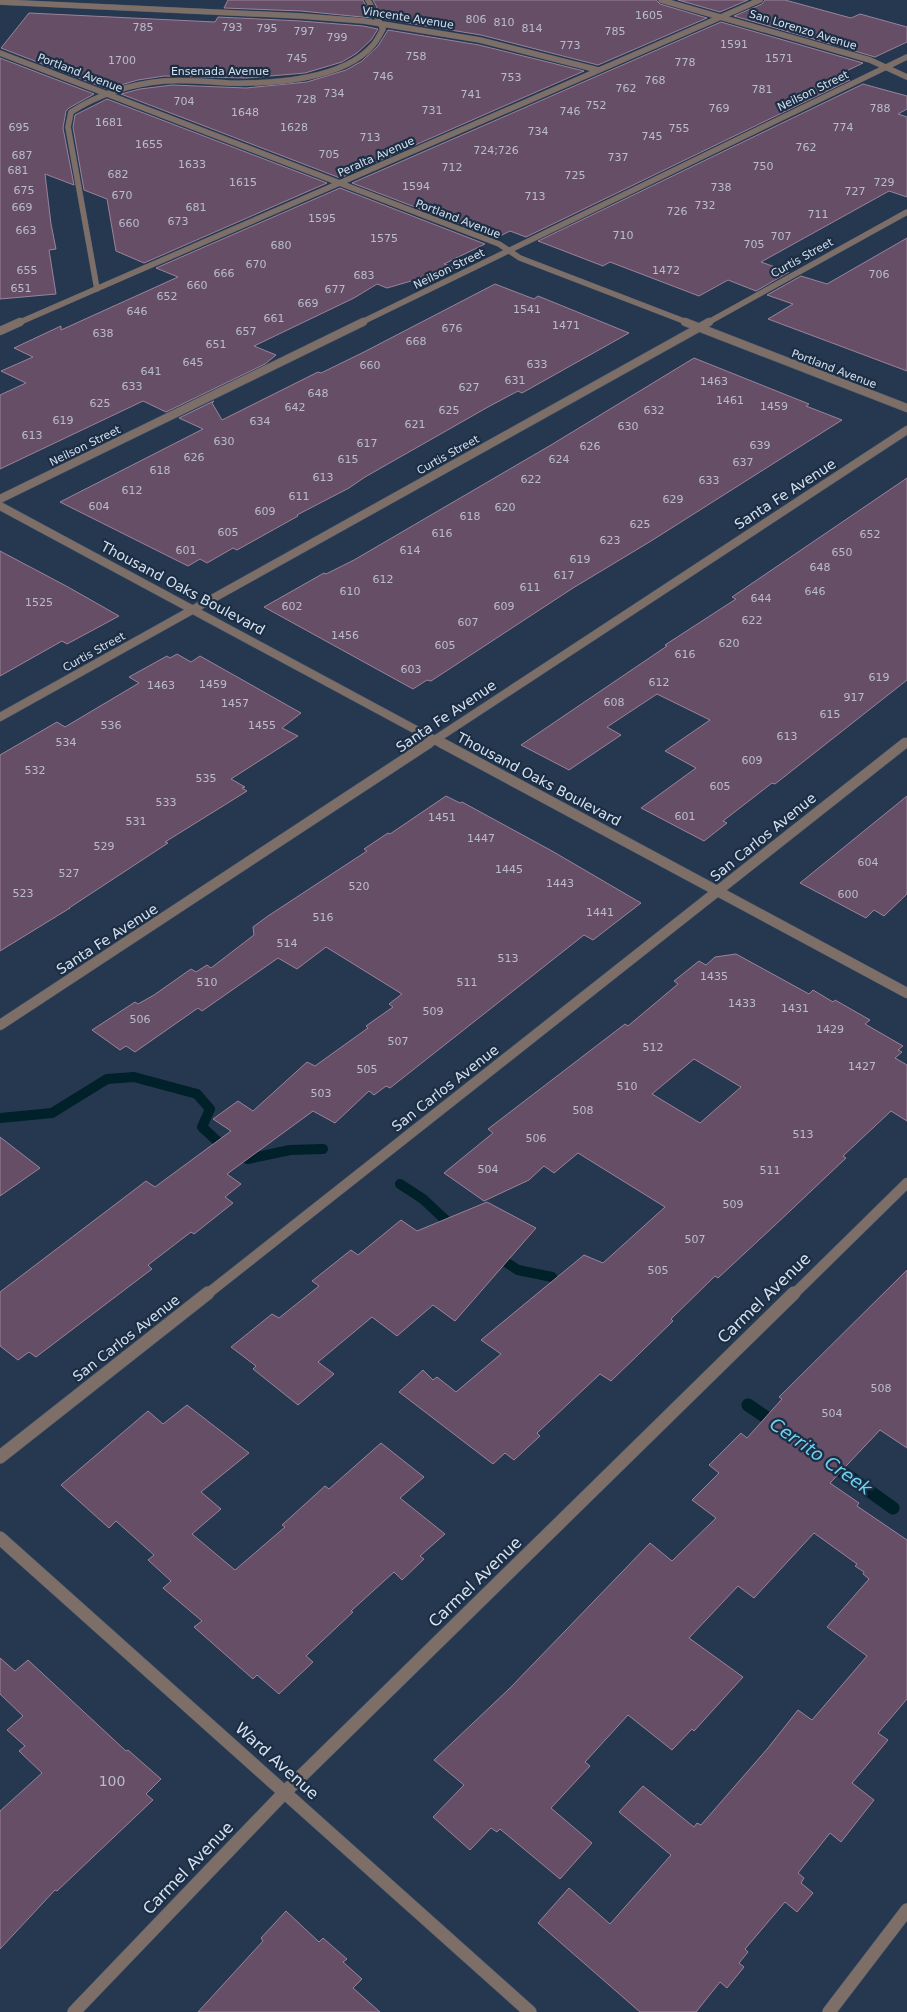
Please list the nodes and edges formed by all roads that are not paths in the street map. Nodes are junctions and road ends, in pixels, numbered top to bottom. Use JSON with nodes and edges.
{"nodes":[{"id":1,"x":368,"y":0,"type":"edge"},
{"id":2,"x":661,"y":0,"type":"edge"},
{"id":3,"x":760,"y":0,"type":"edge"},
{"id":4,"x":0,"y":2,"type":"edge"},
{"id":5,"x":723,"y":16,"type":"junction"},
{"id":6,"x":381,"y":24,"type":"junction"},
{"id":7,"x":0,"y":53,"type":"edge"},
{"id":8,"x":907,"y":57,"type":"edge"},
{"id":9,"x":885,"y":68,"type":"junction"},
{"id":10,"x":598,"y":70,"type":"junction"},
{"id":11,"x":907,"y":77,"type":"edge"},
{"id":12,"x":108,"y":95,"type":"junction"},
{"id":13,"x":341,"y":184,"type":"junction"},
{"id":14,"x":907,"y":212,"type":"edge"},
{"id":15,"x":509,"y":251,"type":"junction"},
{"id":16,"x":97,"y":289,"type":"junction"},
{"id":17,"x":699,"y":328,"type":"junction"},
{"id":18,"x":0,"y":331,"type":"edge"},
{"id":19,"x":907,"y":408,"type":"edge"},
{"id":20,"x":907,"y":430,"type":"edge"},
{"id":21,"x":0,"y":499,"type":"edge"},
{"id":22,"x":0,"y":506,"type":"edge"},
{"id":23,"x":194,"y":609,"type":"junction"},
{"id":24,"x":0,"y":717,"type":"edge"},
{"id":25,"x":436,"y":739,"type":"junction"},
{"id":26,"x":907,"y":742,"type":"edge"},
{"id":27,"x":719,"y":892,"type":"junction"},
{"id":28,"x":907,"y":992,"type":"edge"},
{"id":29,"x":0,"y":1025,"type":"edge"},
{"id":30,"x":907,"y":1183,"type":"edge"},
{"id":31,"x":0,"y":1457,"type":"edge"},
{"id":32,"x":0,"y":1538,"type":"edge"},
{"id":33,"x":285,"y":1792,"type":"junction"},
{"id":34,"x":907,"y":1910,"type":"edge"},
{"id":35,"x":74,"y":2012,"type":"edge"},
{"id":36,"x":530,"y":2012,"type":"edge"},
{"id":37,"x":829,"y":2012,"type":"edge"}],
"edges":[{"from":1,"to":6,"type":"street"},
{"from":2,"to":5,"type":"street","name":"San Lorenzo Avenue"},
{"from":3,"to":5,"type":"street","name":"Peralta Avenue"},
{"from":4,"to":6,"type":"street","name":"Vincente Avenue"},
{"from":5,"to":9,"type":"street","name":"San Lorenzo Avenue"},
{"from":5,"to":10,"type":"street","name":"Peralta Avenue"},
{"from":6,"to":10,"type":"street","name":"Vincente Avenue"},
{"from":6,"to":12,"type":"street","name":"Ensenada Avenue"},
{"from":7,"to":12,"type":"street","name":"Portland Avenue"},
{"from":8,"to":9,"type":"street","name":"Neilson Street"},
{"from":9,"to":11,"type":"street","name":"San Lorenzo Avenue"},
{"from":9,"to":15,"type":"street","name":"Neilson Street"},
{"from":10,"to":13,"type":"street","name":"Peralta Avenue"},
{"from":12,"to":13,"type":"street","name":"Portland Avenue"},
{"from":12,"to":16,"type":"street","name":"Ensenada Avenue"},
{"from":13,"to":15,"type":"street","name":"Portland Avenue"},
{"from":13,"to":16,"type":"street","name":"Peralta Avenue"},
{"from":14,"to":17,"type":"street","name":"Curtis Street"},
{"from":15,"to":17,"type":"street","name":"Portland Avenue"},
{"from":15,"to":21,"type":"street","name":"Neilson Street"},
{"from":16,"to":18,"type":"street","name":"Peralta Avenue"},
{"from":17,"to":19,"type":"street","name":"Portland Avenue"},
{"from":17,"to":23,"type":"street","name":"Curtis Street"},
{"from":20,"to":25,"type":"street","name":"Santa Fe Avenue"},
{"from":22,"to":23,"type":"street","name":"Thousand Oaks Boulevard"},
{"from":23,"to":24,"type":"street","name":"Curtis Street"},
{"from":23,"to":25,"type":"street","name":"Thousand Oaks Boulevard"},
{"from":25,"to":27,"type":"street","name":"Thousand Oaks Boulevard"},
{"from":25,"to":29,"type":"street","name":"Santa Fe Avenue"},
{"from":26,"to":27,"type":"street","name":"San Carlos Avenue"},
{"from":27,"to":28,"type":"street","name":"Thousand Oaks Boulevard"},
{"from":27,"to":31,"type":"street","name":"San Carlos Avenue"},
{"from":30,"to":33,"type":"street","name":"Carmel Avenue"},
{"from":32,"to":33,"type":"street","name":"Ward Avenue"},
{"from":33,"to":35,"type":"street","name":"Carmel Avenue"},
{"from":33,"to":36,"type":"street","name":"Ward Avenue"},
{"from":34,"to":37,"type":"street"}]}
